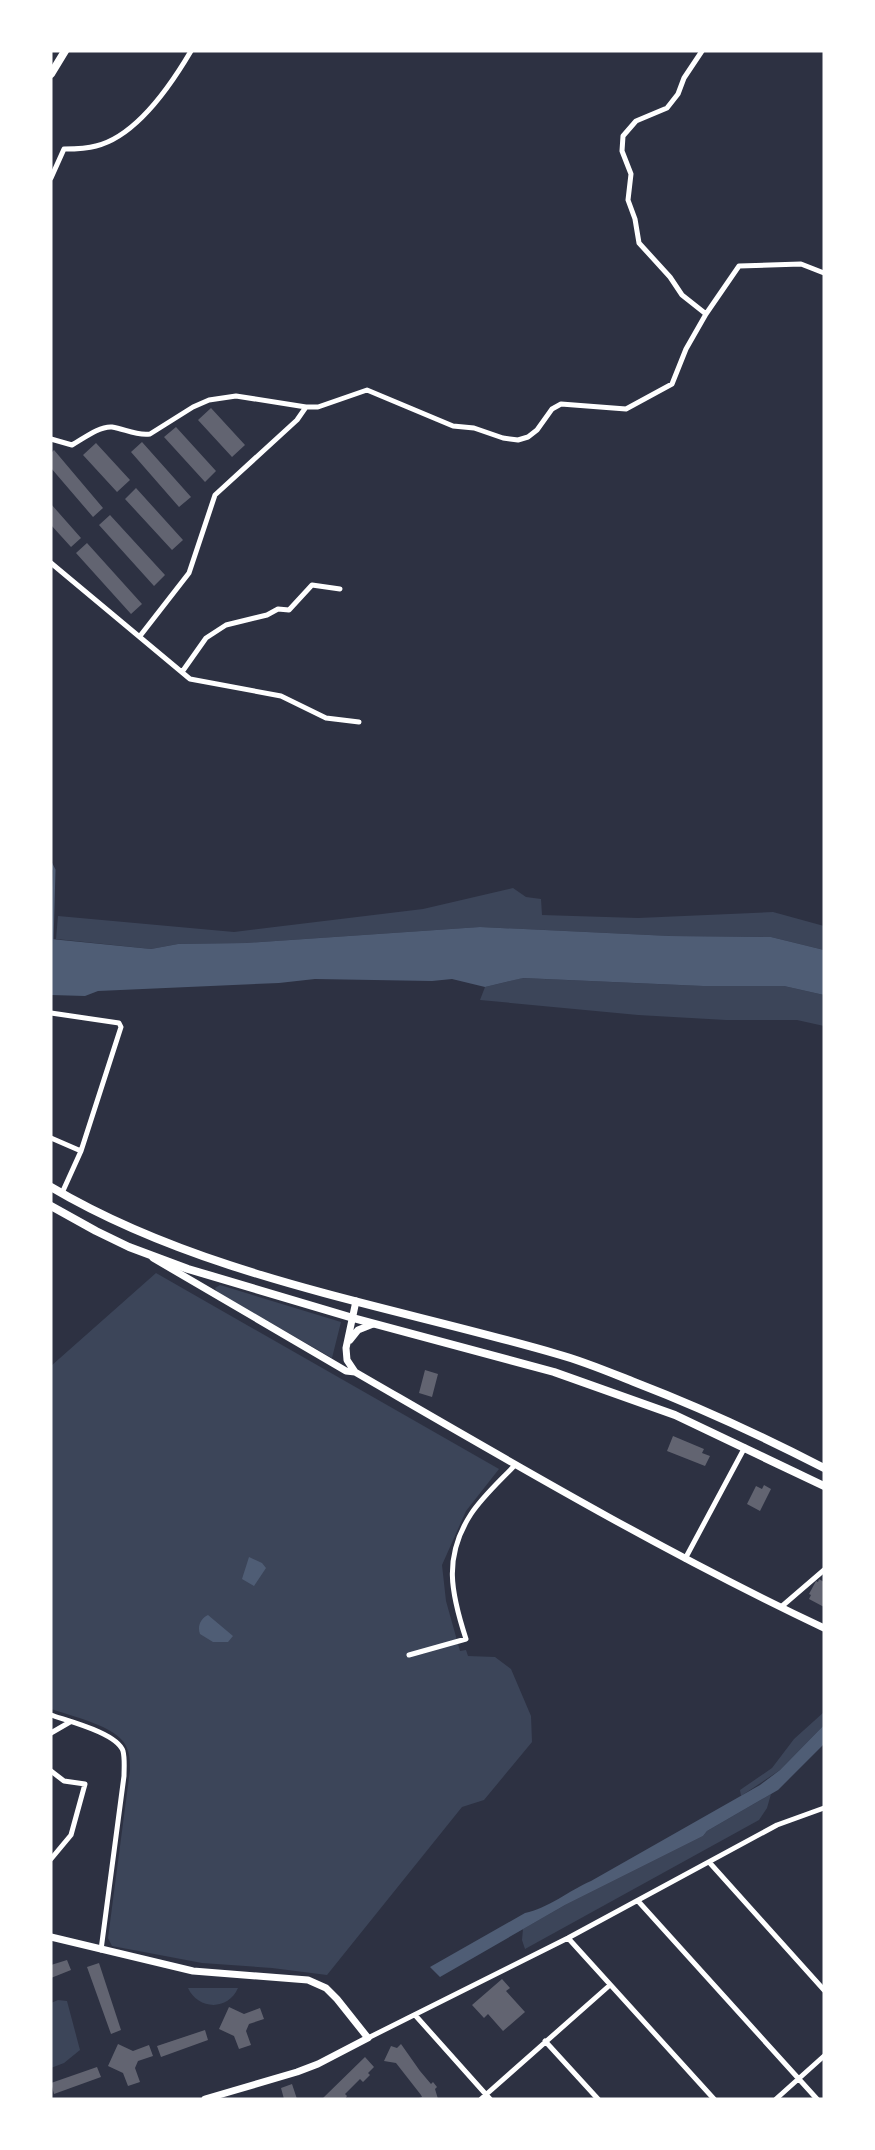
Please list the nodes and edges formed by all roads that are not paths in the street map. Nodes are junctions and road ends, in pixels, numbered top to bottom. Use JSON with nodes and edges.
{"nodes":[{"id":1,"x":65,"y":51,"type":"edge"},
{"id":2,"x":191,"y":51,"type":"edge"},
{"id":3,"x":702,"y":51,"type":"edge"},
{"id":4,"x":51,"y":74,"type":"edge"},
{"id":5,"x":51,"y":177,"type":"edge"},
{"id":6,"x":824,"y":273,"type":"edge"},
{"id":7,"x":706,"y":314,"type":"junction"},
{"id":8,"x":306,"y":407,"type":"junction"},
{"id":9,"x":51,"y":439,"type":"edge"},
{"id":10,"x":51,"y":563,"type":"edge"},
{"id":11,"x":340,"y":589,"type":"dead end"},
{"id":12,"x":140,"y":636,"type":"junction"},
{"id":13,"x":182,"y":672,"type":"junction"},
{"id":14,"x":359,"y":722,"type":"dead end"},
{"id":15,"x":51,"y":1013,"type":"edge"},
{"id":16,"x":51,"y":1138,"type":"edge"},
{"id":17,"x":81,"y":1151,"type":"junction"},
{"id":18,"x":51,"y":1187,"type":"edge"},
{"id":19,"x":62,"y":1193,"type":"junction"},
{"id":20,"x":51,"y":1206,"type":"edge"},
{"id":21,"x":146,"y":1254,"type":"junction"},
{"id":22,"x":356,"y":1301,"type":"junction"},
{"id":23,"x":353,"y":1318,"type":"junction"},
{"id":24,"x":373,"y":1324,"type":"junction"},
{"id":25,"x":346,"y":1348,"type":"junction"},
{"id":26,"x":355,"y":1372,"type":"junction"},
{"id":27,"x":745,"y":1447,"type":"junction"},
{"id":28,"x":515,"y":1465,"type":"junction"},
{"id":29,"x":823,"y":1467,"type":"edge"},
{"id":30,"x":824,"y":1486,"type":"edge"},
{"id":31,"x":685,"y":1559,"type":"junction"},
{"id":32,"x":824,"y":1570,"type":"edge"},
{"id":33,"x":781,"y":1607,"type":"junction"},
{"id":34,"x":824,"y":1628,"type":"edge"},
{"id":35,"x":409,"y":1656,"type":"dead end"},
{"id":36,"x":51,"y":1715,"type":"edge"},
{"id":37,"x":70,"y":1722,"type":"junction"},
{"id":38,"x":51,"y":1733,"type":"edge"},
{"id":39,"x":51,"y":1771,"type":"edge"},
{"id":40,"x":824,"y":1808,"type":"edge"},
{"id":41,"x":51,"y":1860,"type":"edge"},
{"id":42,"x":709,"y":1862,"type":"junction"},
{"id":43,"x":638,"y":1901,"type":"junction"},
{"id":44,"x":51,"y":1937,"type":"edge"},
{"id":45,"x":568,"y":1938,"type":"junction"},
{"id":46,"x":101,"y":1950,"type":"junction"},
{"id":47,"x":610,"y":1985,"type":"junction"},
{"id":48,"x":824,"y":1990,"type":"edge"},
{"id":49,"x":415,"y":2015,"type":"junction"},
{"id":50,"x":368,"y":2038,"type":"junction"},
{"id":51,"x":545,"y":2041,"type":"junction"},
{"id":52,"x":824,"y":2056,"type":"edge"},
{"id":53,"x":799,"y":2079,"type":"junction"},
{"id":54,"x":485,"y":2097,"type":"edge"},
{"id":55,"x":205,"y":2099,"type":"edge"},
{"id":56,"x":598,"y":2099,"type":"edge"},
{"id":57,"x":714,"y":2099,"type":"edge"},
{"id":58,"x":776,"y":2099,"type":"edge"},
{"id":59,"x":817,"y":2099,"type":"edge"}],
"edges":[{"from":1,"to":4,"type":"main road"},
{"from":2,"to":5,"type":"street"},
{"from":3,"to":7,"type":"street"},
{"from":6,"to":7,"type":"street"},
{"from":7,"to":8,"type":"street"},
{"from":8,"to":9,"type":"street"},
{"from":8,"to":12,"type":"street"},
{"from":10,"to":12,"type":"street"},
{"from":11,"to":13,"type":"street"},
{"from":12,"to":13,"type":"street"},
{"from":13,"to":14,"type":"street"},
{"from":15,"to":17,"type":"street"},
{"from":16,"to":17,"type":"street"},
{"from":17,"to":19,"type":"street"},
{"from":18,"to":19,"type":"main road"},
{"from":19,"to":22,"type":"main road"},
{"from":20,"to":21,"type":"main road"},
{"from":21,"to":23,"type":"main road"},
{"from":21,"to":26,"type":"street"},
{"from":22,"to":23,"type":"street"},
{"from":22,"to":29,"type":"main road"},
{"from":23,"to":24,"type":"main road"},
{"from":23,"to":25,"type":"street"},
{"from":24,"to":25,"type":"street"},
{"from":24,"to":27,"type":"main road"},
{"from":25,"to":26,"type":"street"},
{"from":26,"to":28,"type":"street"},
{"from":27,"to":30,"type":"main road"},
{"from":27,"to":31,"type":"street"},
{"from":28,"to":31,"type":"street"},
{"from":28,"to":35,"type":"street"},
{"from":31,"to":33,"type":"street"},
{"from":32,"to":33,"type":"street"},
{"from":33,"to":34,"type":"street"},
{"from":36,"to":37,"type":"street"},
{"from":37,"to":38,"type":"street"},
{"from":37,"to":46,"type":"street"},
{"from":39,"to":41,"type":"street"},
{"from":40,"to":42,"type":"street"},
{"from":42,"to":43,"type":"street"},
{"from":42,"to":48,"type":"street"},
{"from":43,"to":45,"type":"street"},
{"from":43,"to":53,"type":"street"},
{"from":44,"to":46,"type":"street"},
{"from":45,"to":47,"type":"street"},
{"from":45,"to":49,"type":"street"},
{"from":46,"to":50,"type":"street"},
{"from":47,"to":51,"type":"street"},
{"from":47,"to":57,"type":"street"},
{"from":49,"to":50,"type":"street"},
{"from":49,"to":54,"type":"street"},
{"from":50,"to":55,"type":"street"},
{"from":51,"to":54,"type":"street"},
{"from":51,"to":56,"type":"street"},
{"from":52,"to":53,"type":"street"},
{"from":53,"to":58,"type":"street"},
{"from":53,"to":59,"type":"street"}]}
